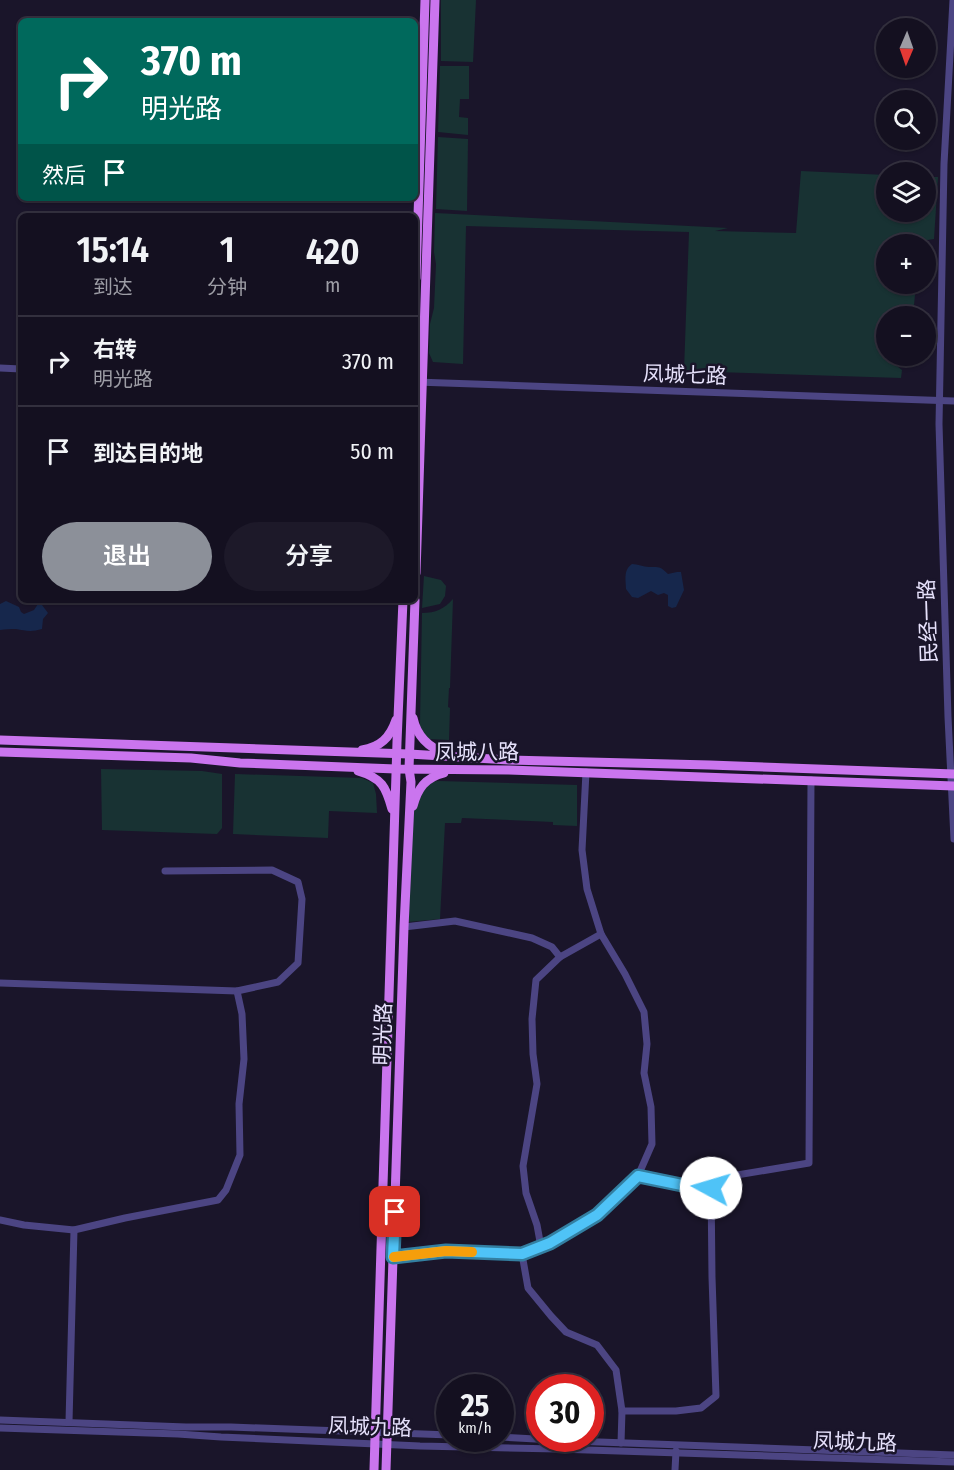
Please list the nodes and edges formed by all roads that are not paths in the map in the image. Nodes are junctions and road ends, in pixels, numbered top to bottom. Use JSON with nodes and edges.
{"nodes":[{"id":1,"x":425,"y":0,"type":"edge"},
{"id":2,"x":435,"y":0,"type":"edge"},
{"id":3,"x":953,"y":0,"type":"edge"},
{"id":4,"x":418,"y":216,"type":"edge"},
{"id":5,"x":0,"y":368,"type":"edge"},
{"id":6,"x":18,"y":369,"type":"edge"},
{"id":7,"x":419,"y":382,"type":"edge"},
{"id":8,"x":939,"y":400,"type":"junction"},
{"id":9,"x":954,"y":401,"type":"edge"},
{"id":10,"x":418,"y":446,"type":"edge"},
{"id":11,"x":403,"y":603,"type":"edge"},
{"id":12,"x":415,"y":603,"type":"edge"},
{"id":13,"x":398,"y":709,"type":"junction"},
{"id":14,"x":411,"y":709,"type":"junction"},
{"id":15,"x":0,"y":740,"type":"edge"},
{"id":16,"x":0,"y":752,"type":"edge"},
{"id":17,"x":340,"y":753,"type":"junction"},
{"id":18,"x":397,"y":754,"type":"junction"},
{"id":19,"x":409,"y":754,"type":"junction"},
{"id":20,"x":461,"y":757,"type":"junction"},
{"id":21,"x":341,"y":767,"type":"junction"},
{"id":22,"x":409,"y":769,"type":"junction"},
{"id":23,"x":396,"y":770,"type":"junction"},
{"id":24,"x":460,"y":770,"type":"junction"},
{"id":25,"x":586,"y":772,"type":"junction"},
{"id":26,"x":952,"y":774,"type":"edge"},
{"id":27,"x":811,"y":780,"type":"junction"},
{"id":28,"x":952,"y":786,"type":"edge"},
{"id":29,"x":394,"y":820,"type":"junction"},
{"id":30,"x":409,"y":820,"type":"junction"},
{"id":31,"x":954,"y":840,"type":"edge"},
{"id":32,"x":165,"y":871,"type":"dead end"},
{"id":33,"x":404,"y":927,"type":"junction"},
{"id":34,"x":601,"y":934,"type":"junction"},
{"id":35,"x":560,"y":957,"type":"junction"},
{"id":36,"x":0,"y":983,"type":"edge"},
{"id":37,"x":237,"y":991,"type":"junction"},
{"id":38,"x":638,"y":1176,"type":"junction"},
{"id":39,"x":711,"y":1191,"type":"junction"},
{"id":40,"x":0,"y":1220,"type":"edge"},
{"id":41,"x":74,"y":1230,"type":"junction"},
{"id":42,"x":541,"y":1247,"type":"junction"},
{"id":43,"x":522,"y":1254,"type":"junction"},
{"id":44,"x":393,"y":1257,"type":"junction"},
{"id":45,"x":622,"y":1411,"type":"junction"},
{"id":46,"x":0,"y":1420,"type":"edge"},
{"id":47,"x":69,"y":1422,"type":"junction"},
{"id":48,"x":0,"y":1428,"type":"edge"},
{"id":49,"x":376,"y":1432,"type":"junction"},
{"id":50,"x":387,"y":1433,"type":"junction"},
{"id":51,"x":436,"y":1435,"type":"edge"},
{"id":52,"x":514,"y":1438,"type":"edge"},
{"id":53,"x":621,"y":1443,"type":"junction"},
{"id":54,"x":375,"y":1444,"type":"junction"},
{"id":55,"x":387,"y":1444,"type":"junction"},
{"id":56,"x":676,"y":1449,"type":"junction"},
{"id":57,"x":954,"y":1455,"type":"edge"},
{"id":58,"x":954,"y":1462,"type":"edge"},
{"id":59,"x":374,"y":1470,"type":"edge"},
{"id":60,"x":386,"y":1470,"type":"edge"},
{"id":61,"x":675,"y":1470,"type":"edge"}],
"edges":[{"from":1,"to":4,"type":"main road"},
{"from":2,"to":7,"type":"main road"},
{"from":3,"to":8,"type":"street","name":"民经一路"},
{"from":5,"to":6,"type":"street"},
{"from":7,"to":8,"type":"street","name":"凤城七路"},
{"from":7,"to":10,"type":"main road"},
{"from":8,"to":9,"type":"street","name":"凤城七路"},
{"from":8,"to":26,"type":"street","name":"民经一路"},
{"from":11,"to":13,"type":"main road","name":"明光路"},
{"from":12,"to":14,"type":"main road","name":"明光路"},
{"from":13,"to":17,"type":"main road"},
{"from":13,"to":18,"type":"main road","name":"明光路"},
{"from":14,"to":19,"type":"main road","name":"明光路"},
{"from":14,"to":20,"type":"main road"},
{"from":15,"to":17,"type":"main road","name":"凤城八路"},
{"from":16,"to":21,"type":"main road","name":"凤城八路"},
{"from":17,"to":18,"type":"main road","name":"凤城八路"},
{"from":18,"to":19,"type":"main road","name":"凤城八路"},
{"from":18,"to":23,"type":"main road","name":"明光路"},
{"from":19,"to":20,"type":"main road","name":"凤城八路"},
{"from":19,"to":22,"type":"main road","name":"明光路"},
{"from":20,"to":26,"type":"main road","name":"凤城八路"},
{"from":21,"to":23,"type":"main road","name":"凤城八路"},
{"from":21,"to":29,"type":"main road"},
{"from":22,"to":23,"type":"main road","name":"凤城八路"},
{"from":22,"to":24,"type":"main road","name":"凤城八路"},
{"from":22,"to":30,"type":"main road","name":"明光路"},
{"from":23,"to":29,"type":"main road","name":"明光路"},
{"from":24,"to":25,"type":"main road","name":"凤城八路"},
{"from":24,"to":30,"type":"main road"},
{"from":25,"to":27,"type":"main road","name":"凤城八路"},
{"from":25,"to":34,"type":"street"},
{"from":26,"to":28,"type":"street","name":"民经一路"},
{"from":27,"to":28,"type":"main road","name":"凤城八路"},
{"from":27,"to":39,"type":"street"},
{"from":28,"to":31,"type":"street","name":"民经一路"},
{"from":29,"to":49,"type":"main road","name":"明光路"},
{"from":30,"to":33,"type":"main road","name":"明光路"},
{"from":32,"to":37,"type":"street"},
{"from":33,"to":35,"type":"street"},
{"from":33,"to":44,"type":"main road","name":"明光路"},
{"from":34,"to":35,"type":"street"},
{"from":34,"to":38,"type":"street"},
{"from":35,"to":42,"type":"street"},
{"from":36,"to":37,"type":"street"},
{"from":37,"to":41,"type":"street"},
{"from":38,"to":39,"type":"street"},
{"from":38,"to":42,"type":"street"},
{"from":39,"to":45,"type":"street"},
{"from":40,"to":41,"type":"street"},
{"from":41,"to":47,"type":"street"},
{"from":42,"to":43,"type":"street"},
{"from":43,"to":44,"type":"street"},
{"from":43,"to":45,"type":"street"},
{"from":44,"to":50,"type":"main road","name":"明光路"},
{"from":45,"to":53,"type":"street"},
{"from":46,"to":47,"type":"street","name":"凤城九路"},
{"from":47,"to":49,"type":"street","name":"凤城九路"},
{"from":48,"to":54,"type":"street","name":"凤城九路"},
{"from":49,"to":50,"type":"street","name":"凤城九路"},
{"from":49,"to":54,"type":"main road","name":"明光路"},
{"from":50,"to":51,"type":"street","name":"凤城九路"},
{"from":50,"to":55,"type":"main road","name":"明光路"},
{"from":52,"to":53,"type":"street","name":"凤城九路"},
{"from":53,"to":56,"type":"street","name":"凤城九路"},
{"from":54,"to":55,"type":"street","name":"凤城九路"},
{"from":54,"to":59,"type":"main road","name":"明光路"},
{"from":55,"to":56,"type":"street","name":"凤城九路"},
{"from":55,"to":60,"type":"main road","name":"明光路"},
{"from":56,"to":57,"type":"street","name":"凤城九路"},
{"from":56,"to":58,"type":"street","name":"凤城九路"},
{"from":56,"to":61,"type":"street"}]}
